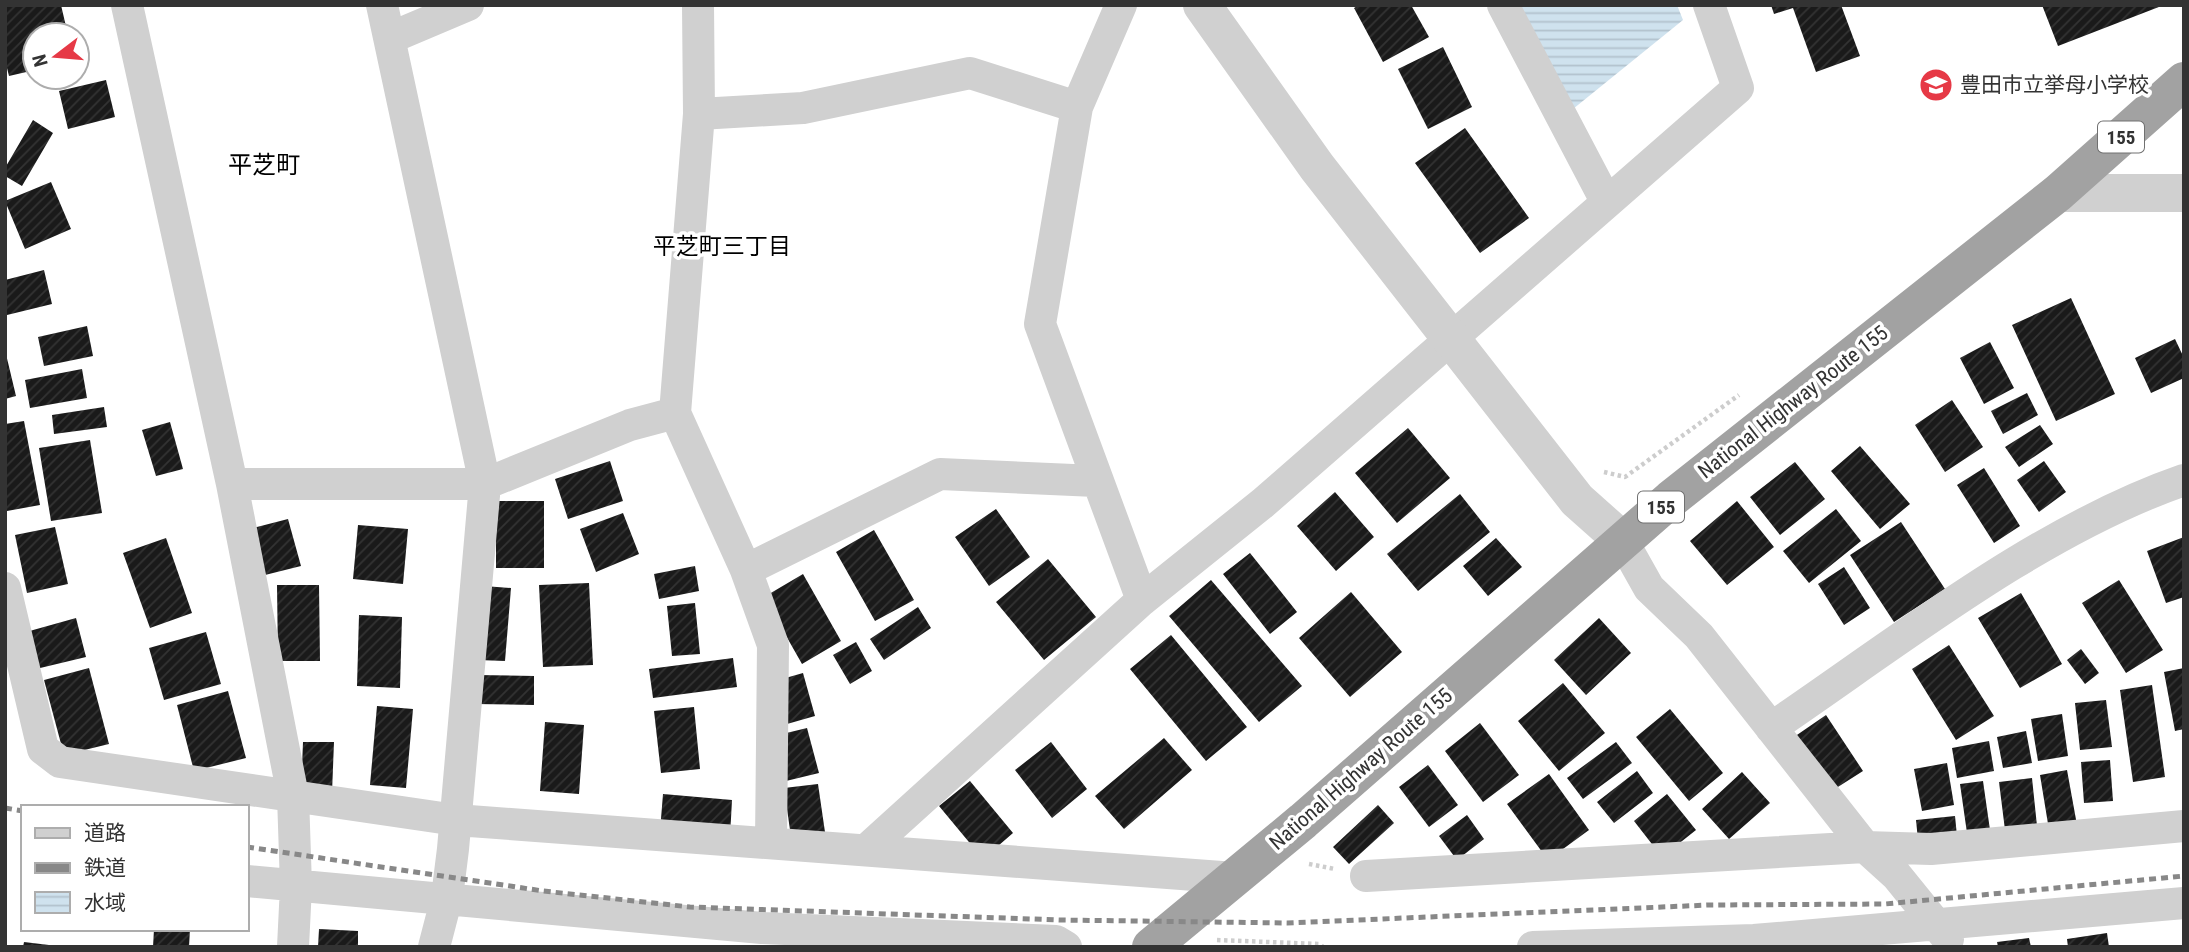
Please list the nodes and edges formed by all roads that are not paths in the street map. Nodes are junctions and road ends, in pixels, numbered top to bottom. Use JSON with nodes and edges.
{"nodes":[{"id":1,"x":127,"y":5,"type":"edge"},
{"id":2,"x":382,"y":5,"type":"edge"},
{"id":3,"x":468,"y":5,"type":"edge"},
{"id":4,"x":698,"y":5,"type":"edge"},
{"id":5,"x":1121,"y":5,"type":"edge"},
{"id":6,"x":1202,"y":5,"type":"edge"},
{"id":7,"x":1503,"y":5,"type":"edge"},
{"id":8,"x":1709,"y":5,"type":"edge"},
{"id":9,"x":390,"y":38,"type":"junction"},
{"id":10,"x":2184,"y":81,"type":"edge"},
{"id":11,"x":1077,"y":107,"type":"junction"},
{"id":12,"x":699,"y":114,"type":"junction"},
{"id":13,"x":2058,"y":193,"type":"junction"},
{"id":14,"x":2184,"y":193,"type":"edge"},
{"id":15,"x":1606,"y":201,"type":"junction"},
{"id":16,"x":1453,"y":338,"type":"junction"},
{"id":17,"x":675,"y":413,"type":"junction"},
{"id":18,"x":2184,"y":480,"type":"edge"},
{"id":19,"x":1096,"y":481,"type":"junction"},
{"id":20,"x":232,"y":484,"type":"junction"},
{"id":21,"x":485,"y":484,"type":"junction"},
{"id":22,"x":1622,"y":540,"type":"junction"},
{"id":23,"x":746,"y":570,"type":"junction"},
{"id":24,"x":5,"y":588,"type":"edge"},
{"id":25,"x":1142,"y":600,"type":"junction"},
{"id":26,"x":1771,"y":728,"type":"junction"},
{"id":27,"x":293,"y":796,"type":"junction"},
{"id":28,"x":456,"y":820,"type":"junction"},
{"id":29,"x":2184,"y":826,"type":"edge"},
{"id":30,"x":771,"y":843,"type":"junction"},
{"id":31,"x":1866,"y":847,"type":"junction"},
{"id":32,"x":866,"y":850,"type":"junction"},
{"id":33,"x":1366,"y":876,"type":"dead end"},
{"id":34,"x":1235,"y":878,"type":"junction"},
{"id":35,"x":248,"y":881,"type":"edge"},
{"id":36,"x":296,"y":886,"type":"junction"},
{"id":37,"x":447,"y":897,"type":"junction"},
{"id":38,"x":2184,"y":904,"type":"edge"},
{"id":39,"x":1947,"y":937,"type":"edge"},
{"id":40,"x":752,"y":938,"type":"edge"},
{"id":41,"x":1754,"y":943,"type":"edge"},
{"id":42,"x":293,"y":947,"type":"edge"},
{"id":43,"x":434,"y":947,"type":"edge"},
{"id":44,"x":1066,"y":947,"type":"edge"},
{"id":45,"x":1151,"y":947,"type":"edge"},
{"id":46,"x":1534,"y":947,"type":"edge"}],
"edges":[{"from":1,"to":20,"type":"street"},
{"from":2,"to":9,"type":"street"},
{"from":3,"to":9,"type":"street"},
{"from":4,"to":12,"type":"street"},
{"from":5,"to":11,"type":"street"},
{"from":6,"to":16,"type":"street"},
{"from":7,"to":15,"type":"street"},
{"from":8,"to":15,"type":"street"},
{"from":9,"to":21,"type":"street"},
{"from":10,"to":13,"type":"highway","name":"National Highway Route 155","number":"155"},
{"from":11,"to":12,"type":"street"},
{"from":11,"to":19,"type":"street"},
{"from":12,"to":17,"type":"street"},
{"from":13,"to":14,"type":"street"},
{"from":13,"to":22,"type":"highway","name":"National Highway Route 155","number":"155"},
{"from":15,"to":16,"type":"street"},
{"from":16,"to":22,"type":"street"},
{"from":16,"to":25,"type":"street"},
{"from":17,"to":21,"type":"street"},
{"from":17,"to":23,"type":"street"},
{"from":18,"to":26,"type":"street"},
{"from":19,"to":23,"type":"street"},
{"from":19,"to":25,"type":"street"},
{"from":20,"to":21,"type":"street"},
{"from":20,"to":27,"type":"street"},
{"from":21,"to":28,"type":"street"},
{"from":22,"to":26,"type":"street"},
{"from":22,"to":34,"type":"highway","name":"National Highway Route 155","number":"155"},
{"from":23,"to":30,"type":"street"},
{"from":24,"to":27,"type":"street"},
{"from":25,"to":32,"type":"street"},
{"from":26,"to":31,"type":"street"},
{"from":27,"to":28,"type":"street"},
{"from":27,"to":36,"type":"street"},
{"from":28,"to":30,"type":"street"},
{"from":28,"to":37,"type":"street"},
{"from":29,"to":31,"type":"street"},
{"from":30,"to":32,"type":"street"},
{"from":31,"to":33,"type":"street"},
{"from":31,"to":39,"type":"street"},
{"from":32,"to":34,"type":"street"},
{"from":34,"to":45,"type":"highway","name":"National Highway Route 155","number":"155"},
{"from":35,"to":36,"type":"street"},
{"from":36,"to":37,"type":"street"},
{"from":36,"to":42,"type":"street"},
{"from":37,"to":40,"type":"street"},
{"from":37,"to":43,"type":"street"},
{"from":38,"to":39,"type":"street"},
{"from":39,"to":41,"type":"street"},
{"from":40,"to":44,"type":"street"},
{"from":41,"to":46,"type":"street"}]}
